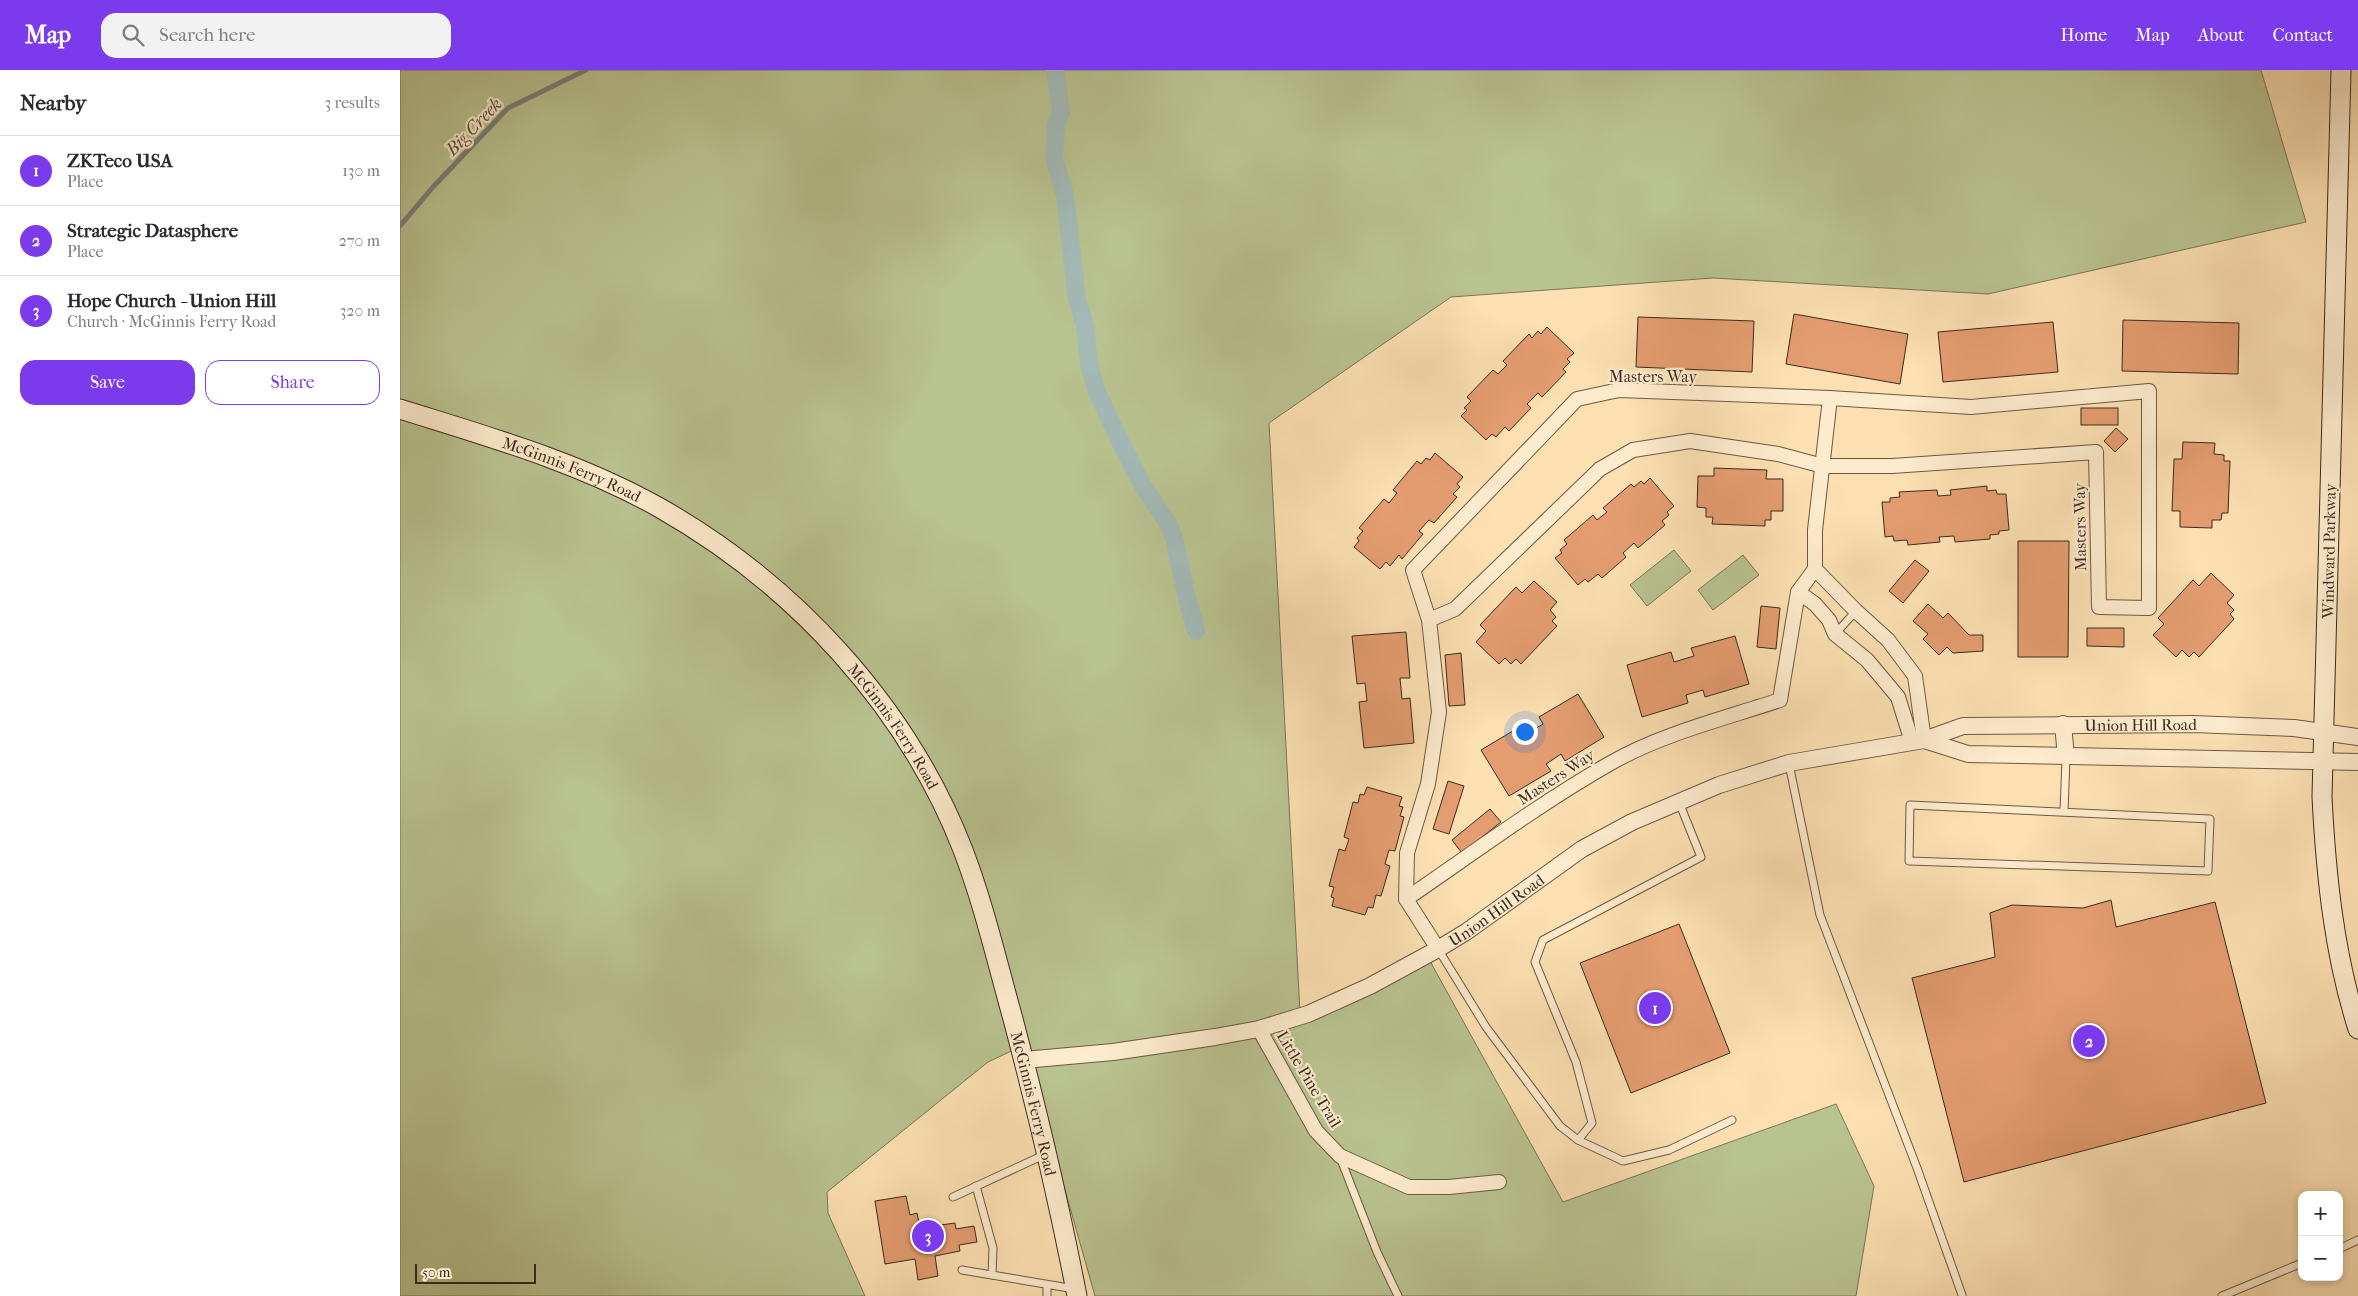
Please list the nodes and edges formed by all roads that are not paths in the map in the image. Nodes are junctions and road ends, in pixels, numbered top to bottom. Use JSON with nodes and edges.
{"nodes":[{"id":1,"x":2341,"y":70,"type":"edge"},
{"id":2,"x":1830,"y":398,"type":"junction"},
{"id":3,"x":400,"y":409,"type":"edge"},
{"id":4,"x":1823,"y":466,"type":"junction"},
{"id":5,"x":1816,"y":569,"type":"junction"},
{"id":6,"x":1798,"y":592,"type":"junction"},
{"id":7,"x":1856,"y":611,"type":"junction"},
{"id":8,"x":1429,"y":620,"type":"junction"},
{"id":9,"x":1835,"y":634,"type":"junction"},
{"id":10,"x":1915,"y":676,"type":"junction"},
{"id":11,"x":1898,"y":697,"type":"junction"},
{"id":12,"x":2063,"y":724,"type":"junction"},
{"id":13,"x":2323,"y":732,"type":"junction"},
{"id":14,"x":2358,"y":737,"type":"edge"},
{"id":15,"x":1918,"y":741,"type":"junction"},
{"id":16,"x":2066,"y":757,"type":"junction"},
{"id":17,"x":2322,"y":760,"type":"junction"},
{"id":18,"x":2358,"y":762,"type":"edge"},
{"id":19,"x":1789,"y":763,"type":"junction"},
{"id":20,"x":1679,"y":801,"type":"junction"},
{"id":21,"x":2064,"y":811,"type":"junction"},
{"id":22,"x":1406,"y":900,"type":"junction"},
{"id":23,"x":1438,"y":950,"type":"junction"},
{"id":24,"x":1259,"y":1028,"type":"junction"},
{"id":25,"x":2358,"y":1029,"type":"edge"},
{"id":26,"x":1024,"y":1060,"type":"junction"},
{"id":27,"x":1732,"y":1120,"type":"dead end"},
{"id":28,"x":1578,"y":1140,"type":"junction"},
{"id":29,"x":1047,"y":1154,"type":"junction"},
{"id":30,"x":1340,"y":1156,"type":"junction"},
{"id":31,"x":1499,"y":1182,"type":"dead end"},
{"id":32,"x":976,"y":1186,"type":"junction"},
{"id":33,"x":953,"y":1197,"type":"dead end"},
{"id":34,"x":2358,"y":1240,"type":"edge"},
{"id":35,"x":2343,"y":1247,"type":"edge"},
{"id":36,"x":2298,"y":1265,"type":"edge"},
{"id":37,"x":962,"y":1270,"type":"dead end"},
{"id":38,"x":992,"y":1275,"type":"junction"},
{"id":39,"x":1047,"y":1285,"type":"junction"},
{"id":40,"x":1076,"y":1292,"type":"edge"},
{"id":41,"x":1962,"y":1295,"type":"edge"},
{"id":42,"x":1047,"y":1296,"type":"edge"},
{"id":43,"x":1398,"y":1296,"type":"edge"},
{"id":44,"x":2222,"y":1296,"type":"edge"}],
"edges":[{"from":1,"to":13,"type":"main road","name":"Windward Parkway"},
{"from":2,"to":4,"type":"street"},
{"from":2,"to":4,"type":"street","name":"Masters Way"},
{"from":2,"to":8,"type":"street","name":"Masters Way"},
{"from":3,"to":26,"type":"main road","name":"McGinnis Ferry Road"},
{"from":4,"to":5,"type":"street"},
{"from":4,"to":8,"type":"street","name":"Masters Way"},
{"from":5,"to":6,"type":"street","name":"Masters Way"},
{"from":5,"to":7,"type":"street"},
{"from":6,"to":9,"type":"street"},
{"from":6,"to":22,"type":"street","name":"Masters Way"},
{"from":7,"to":9,"type":"lane"},
{"from":7,"to":10,"type":"street"},
{"from":8,"to":22,"type":"street","name":"Masters Way"},
{"from":9,"to":11,"type":"street"},
{"from":10,"to":11,"type":"street"},
{"from":10,"to":15,"type":"street"},
{"from":11,"to":15,"type":"street"},
{"from":12,"to":13,"type":"street","name":"Union Hill Road"},
{"from":12,"to":15,"type":"street","name":"Union Hill Road"},
{"from":12,"to":16,"type":"street"},
{"from":13,"to":14,"type":"street","name":"Union Hill Road"},
{"from":13,"to":17,"type":"main road","name":"Windward Parkway"},
{"from":15,"to":16,"type":"street","name":"Union Hill Road"},
{"from":15,"to":19,"type":"street","name":"Union Hill Road"},
{"from":16,"to":17,"type":"street","name":"Union Hill Road"},
{"from":16,"to":21,"type":"lane"},
{"from":17,"to":18,"type":"street","name":"Union Hill Road"},
{"from":17,"to":25,"type":"main road","name":"Windward Parkway"},
{"from":19,"to":20,"type":"street","name":"Union Hill Road"},
{"from":19,"to":41,"type":"lane"},
{"from":20,"to":23,"type":"street","name":"Union Hill Road"},
{"from":20,"to":28,"type":"lane"},
{"from":21,"to":21,"type":"lane"},
{"from":22,"to":23,"type":"street"},
{"from":23,"to":24,"type":"street","name":"Union Hill Road"},
{"from":23,"to":28,"type":"lane"},
{"from":24,"to":26,"type":"street","name":"Union Hill Road"},
{"from":24,"to":30,"type":"street","name":"Little Pine Trail"},
{"from":26,"to":29,"type":"main road","name":"McGinnis Ferry Road"},
{"from":27,"to":28,"type":"lane"},
{"from":29,"to":32,"type":"lane"},
{"from":29,"to":40,"type":"main road","name":"McGinnis Ferry Road"},
{"from":30,"to":31,"type":"street","name":"Little Pine Trail"},
{"from":30,"to":43,"type":"lane"},
{"from":32,"to":33,"type":"lane"},
{"from":32,"to":38,"type":"lane"},
{"from":34,"to":35,"type":"lane"},
{"from":36,"to":44,"type":"lane"},
{"from":37,"to":38,"type":"lane"},
{"from":38,"to":39,"type":"lane"},
{"from":39,"to":40,"type":"lane"},
{"from":39,"to":42,"type":"lane"}]}
